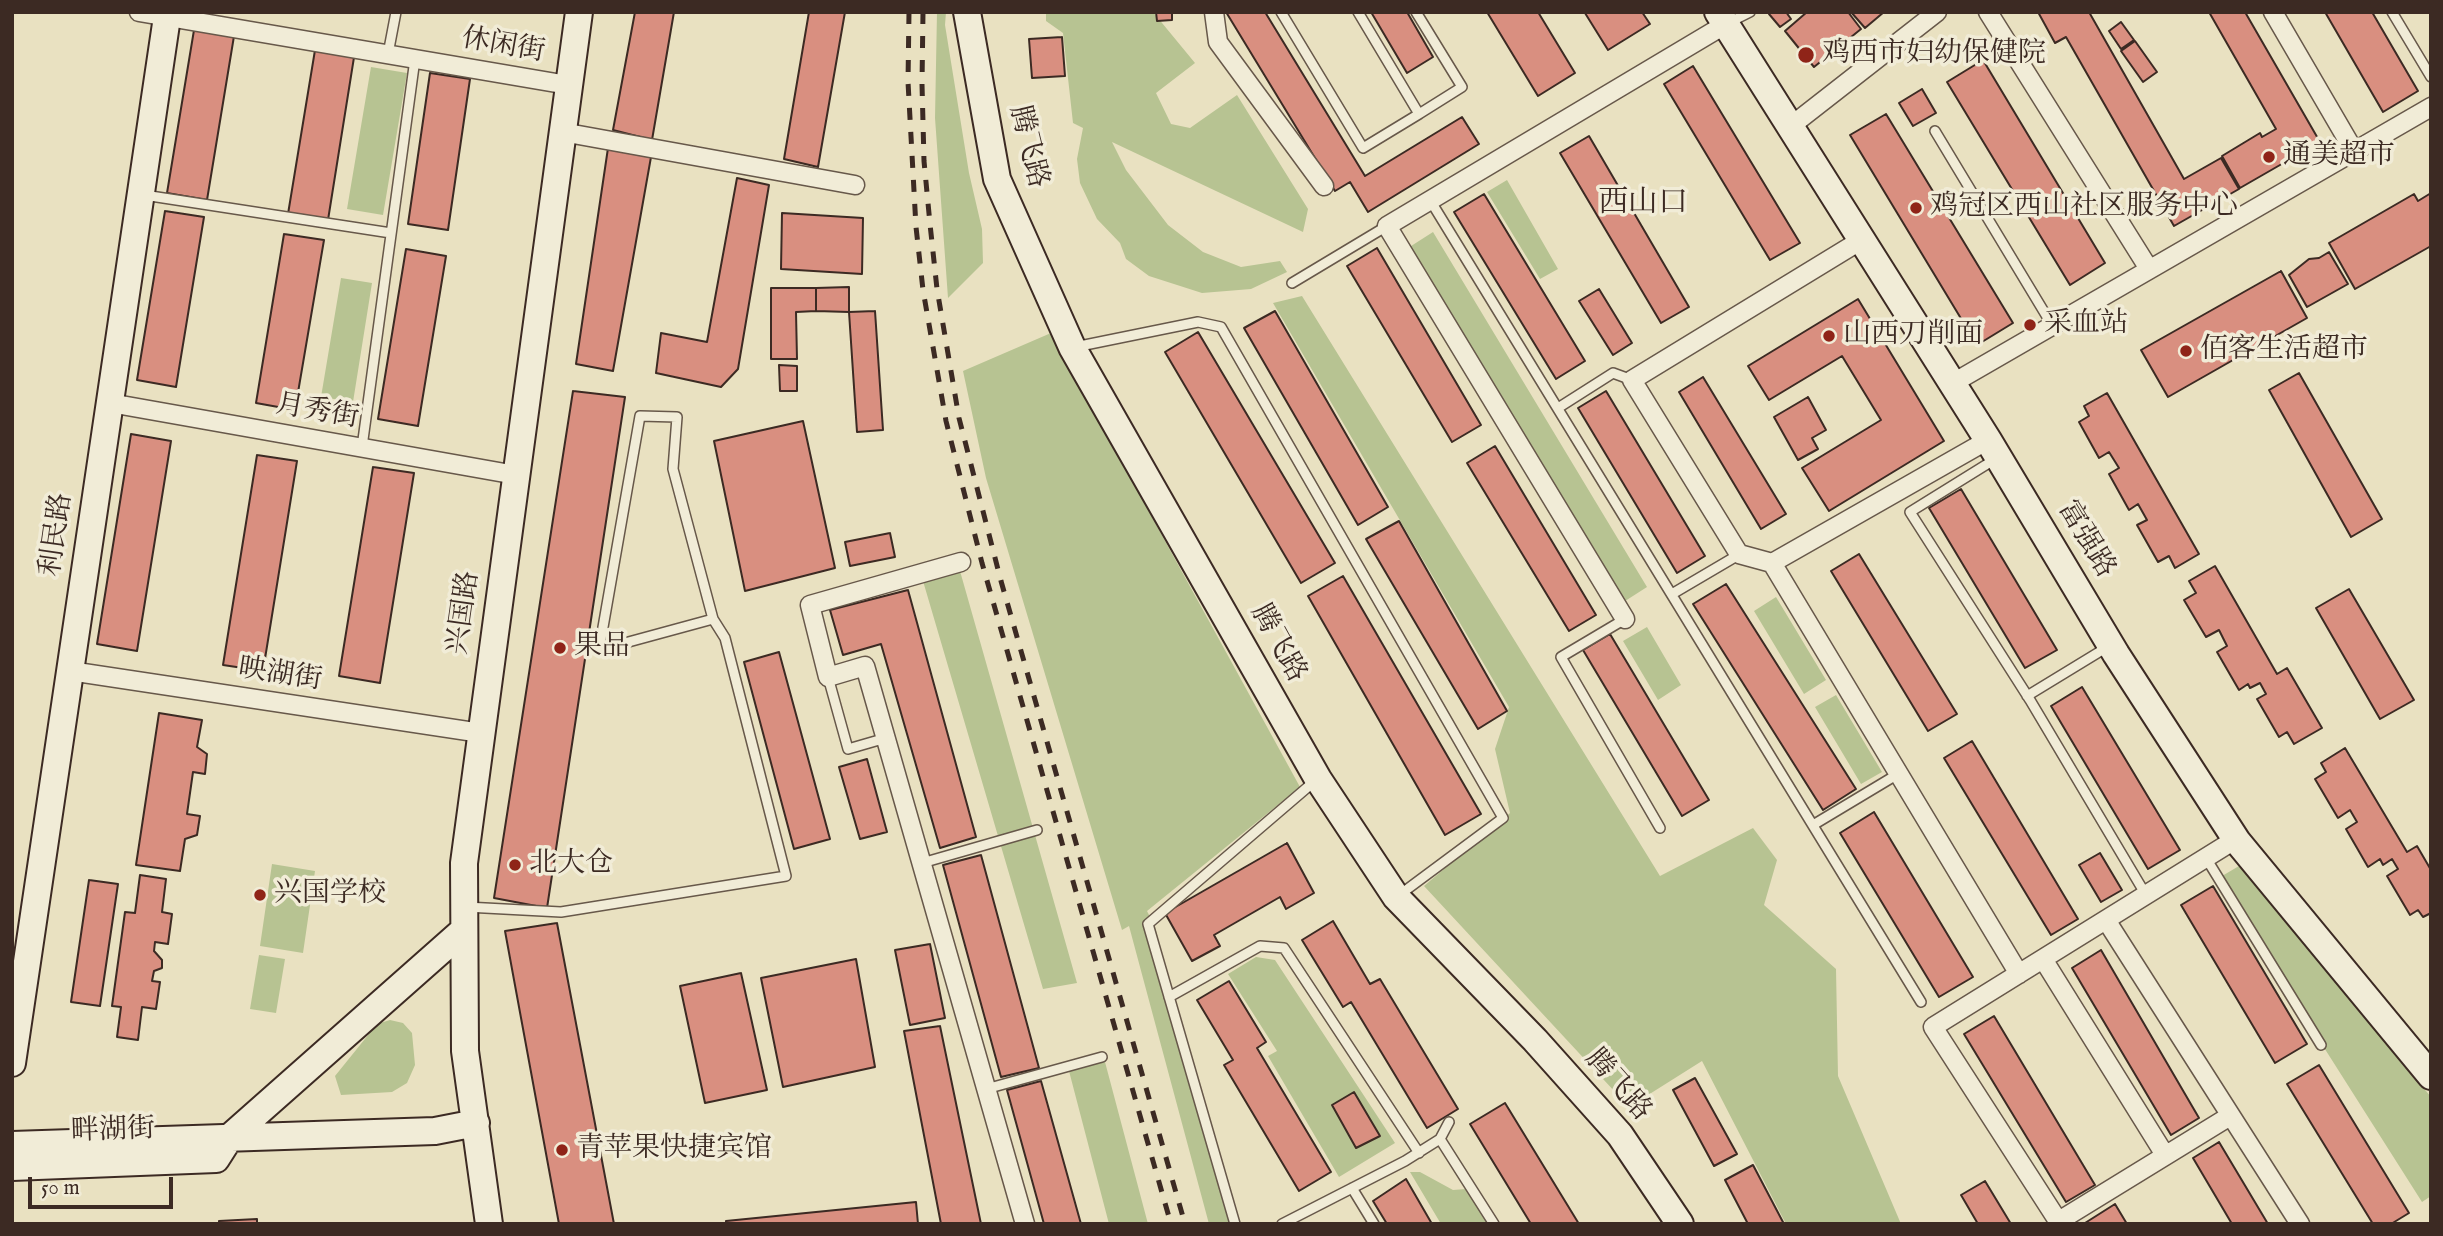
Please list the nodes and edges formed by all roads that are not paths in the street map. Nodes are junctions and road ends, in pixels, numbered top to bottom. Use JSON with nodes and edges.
{"nodes":[{"id":1,"x":139,"y":12,"type":"edge"},
{"id":2,"x":396,"y":12,"type":"edge"},
{"id":3,"x":579,"y":12,"type":"edge"},
{"id":4,"x":967,"y":12,"type":"edge"},
{"id":5,"x":1214,"y":12,"type":"edge"},
{"id":6,"x":1281,"y":12,"type":"edge"},
{"id":7,"x":1358,"y":12,"type":"edge"},
{"id":8,"x":1416,"y":12,"type":"edge"},
{"id":9,"x":1750,"y":12,"type":"edge"},
{"id":10,"x":1937,"y":12,"type":"edge"},
{"id":11,"x":1988,"y":12,"type":"edge"},
{"id":12,"x":2273,"y":12,"type":"edge"},
{"id":13,"x":2392,"y":12,"type":"edge"},
{"id":14,"x":167,"y":17,"type":"junction"},
{"id":15,"x":1722,"y":18,"type":"edge"},
{"id":16,"x":388,"y":54,"type":"junction"},
{"id":17,"x":415,"y":59,"type":"junction"},
{"id":18,"x":2431,"y":77,"type":"edge"},
{"id":19,"x":568,"y":85,"type":"junction"},
{"id":20,"x":2431,"y":107,"type":"edge"},
{"id":21,"x":1419,"y":114,"type":"junction"},
{"id":22,"x":1791,"y":126,"type":"junction"},
{"id":23,"x":1935,"y":131,"type":"dead end"},
{"id":24,"x":562,"y":132,"type":"junction"},
{"id":25,"x":2354,"y":151,"type":"junction"},
{"id":26,"x":855,"y":185,"type":"dead end"},
{"id":27,"x":1324,"y":186,"type":"dead end"},
{"id":28,"x":141,"y":194,"type":"junction"},
{"id":29,"x":1430,"y":200,"type":"junction"},
{"id":30,"x":1387,"y":226,"type":"junction"},
{"id":31,"x":391,"y":233,"type":"junction"},
{"id":32,"x":1863,"y":239,"type":"junction"},
{"id":33,"x":2149,"y":269,"type":"junction"},
{"id":34,"x":1292,"y":283,"type":"dead end"},
{"id":35,"x":2052,"y":326,"type":"junction"},
{"id":36,"x":1072,"y":347,"type":"junction"},
{"id":37,"x":1632,"y":380,"type":"junction"},
{"id":38,"x":1953,"y":383,"type":"junction"},
{"id":39,"x":110,"y":402,"type":"junction"},
{"id":40,"x":1558,"y":408,"type":"junction"},
{"id":41,"x":362,"y":447,"type":"junction"},
{"id":42,"x":1993,"y":449,"type":"junction"},
{"id":43,"x":516,"y":475,"type":"junction"},
{"id":44,"x":1740,"y":554,"type":"junction"},
{"id":45,"x":961,"y":562,"type":"dead end"},
{"id":46,"x":1772,"y":563,"type":"junction"},
{"id":47,"x":1671,"y":594,"type":"junction"},
{"id":48,"x":713,"y":619,"type":"junction"},
{"id":49,"x":1625,"y":619,"type":"joint"},
{"id":50,"x":2111,"y":646,"type":"junction"},
{"id":51,"x":70,"y":671,"type":"junction"},
{"id":52,"x":828,"y":677,"type":"junction"},
{"id":53,"x":2027,"y":696,"type":"junction"},
{"id":54,"x":481,"y":733,"type":"junction"},
{"id":55,"x":886,"y":738,"type":"junction"},
{"id":56,"x":1898,"y":774,"type":"junction"},
{"id":57,"x":1318,"y":779,"type":"junction"},
{"id":58,"x":1813,"y":825,"type":"junction"},
{"id":59,"x":1660,"y":828,"type":"dead end"},
{"id":60,"x":1037,"y":830,"type":"dead end"},
{"id":61,"x":2236,"y":839,"type":"junction"},
{"id":62,"x":2206,"y":858,"type":"junction"},
{"id":63,"x":922,"y":863,"type":"junction"},
{"id":64,"x":2146,"y":895,"type":"junction"},
{"id":65,"x":1396,"y":897,"type":"junction"},
{"id":66,"x":464,"y":919,"type":"junction"},
{"id":67,"x":2106,"y":920,"type":"junction"},
{"id":68,"x":2043,"y":959,"type":"junction"},
{"id":69,"x":2019,"y":974,"type":"junction"},
{"id":70,"x":1169,"y":997,"type":"junction"},
{"id":71,"x":1921,"y":1002,"type":"dead end"},
{"id":72,"x":2321,"y":1045,"type":"dead end"},
{"id":73,"x":1102,"y":1057,"type":"dead end"},
{"id":74,"x":12,"y":1063,"type":"edge"},
{"id":75,"x":2431,"y":1076,"type":"edge"},
{"id":76,"x":986,"y":1089,"type":"junction"},
{"id":77,"x":2230,"y":1116,"type":"junction"},
{"id":78,"x":1449,"y":1122,"type":"dead end"},
{"id":79,"x":476,"y":1123,"type":"junction"},
{"id":80,"x":230,"y":1136,"type":"junction"},
{"id":81,"x":1440,"y":1139,"type":"junction"},
{"id":82,"x":12,"y":1145,"type":"edge"},
{"id":83,"x":1419,"y":1153,"type":"junction"},
{"id":84,"x":2165,"y":1155,"type":"junction"},
{"id":85,"x":12,"y":1167,"type":"edge"},
{"id":86,"x":1352,"y":1188,"type":"junction"},
{"id":87,"x":2060,"y":1223,"type":"edge"},
{"id":88,"x":489,"y":1224,"type":"edge"},
{"id":89,"x":1025,"y":1224,"type":"edge"},
{"id":90,"x":1235,"y":1224,"type":"edge"},
{"id":91,"x":1282,"y":1224,"type":"edge"},
{"id":92,"x":1374,"y":1224,"type":"edge"},
{"id":93,"x":1494,"y":1224,"type":"edge"},
{"id":94,"x":1681,"y":1224,"type":"edge"},
{"id":95,"x":2300,"y":1224,"type":"edge"}],
"edges":[{"from":1,"to":14,"type":"street","name":"休闲街"},
{"from":2,"to":16,"type":"lane"},
{"from":3,"to":19,"type":"street","name":"兴国路"},
{"from":4,"to":36,"type":"street","name":"腾飞路"},
{"from":5,"to":27,"type":"street"},
{"from":6,"to":21,"type":"lane"},
{"from":7,"to":21,"type":"lane"},
{"from":8,"to":21,"type":"lane"},
{"from":9,"to":15,"type":"lane"},
{"from":10,"to":22,"type":"street"},
{"from":11,"to":33,"type":"street"},
{"from":12,"to":25,"type":"street"},
{"from":13,"to":18,"type":"lane"},
{"from":14,"to":16,"type":"street","name":"休闲街"},
{"from":14,"to":28,"type":"street","name":"利民路"},
{"from":15,"to":22,"type":"street","name":"富强路"},
{"from":15,"to":29,"type":"street"},
{"from":16,"to":17,"type":"street","name":"休闲街"},
{"from":17,"to":19,"type":"street","name":"休闲街"},
{"from":17,"to":31,"type":"lane"},
{"from":19,"to":24,"type":"street","name":"兴国路"},
{"from":20,"to":25,"type":"street"},
{"from":22,"to":32,"type":"street","name":"富强路"},
{"from":23,"to":35,"type":"lane"},
{"from":24,"to":26,"type":"street"},
{"from":24,"to":43,"type":"street","name":"兴国路"},
{"from":25,"to":33,"type":"street"},
{"from":28,"to":31,"type":"lane"},
{"from":28,"to":39,"type":"street","name":"利民路"},
{"from":29,"to":30,"type":"street"},
{"from":29,"to":40,"type":"lane"},
{"from":30,"to":34,"type":"lane"},
{"from":30,"to":49,"type":"street"},
{"from":31,"to":41,"type":"lane"},
{"from":32,"to":37,"type":"street"},
{"from":32,"to":38,"type":"street","name":"富强路"},
{"from":33,"to":35,"type":"street"},
{"from":35,"to":38,"type":"street"},
{"from":36,"to":57,"type":"street","name":"腾飞路"},
{"from":36,"to":65,"type":"lane"},
{"from":37,"to":40,"type":"lane"},
{"from":37,"to":44,"type":"street"},
{"from":38,"to":42,"type":"street","name":"富强路"},
{"from":39,"to":41,"type":"street","name":"月秀街"},
{"from":39,"to":51,"type":"street","name":"利民路"},
{"from":40,"to":47,"type":"lane"},
{"from":41,"to":43,"type":"street","name":"月秀街"},
{"from":42,"to":46,"type":"street"},
{"from":42,"to":50,"type":"street","name":"富强路"},
{"from":42,"to":53,"type":"lane"},
{"from":43,"to":54,"type":"street","name":"兴国路"},
{"from":44,"to":46,"type":"street"},
{"from":44,"to":47,"type":"lane"},
{"from":45,"to":52,"type":"street"},
{"from":46,"to":56,"type":"street"},
{"from":47,"to":58,"type":"lane"},
{"from":48,"to":48,"type":"lane"},
{"from":48,"to":66,"type":"lane"},
{"from":49,"to":59,"type":"lane"},
{"from":50,"to":53,"type":"lane"},
{"from":50,"to":61,"type":"street","name":"富强路"},
{"from":51,"to":54,"type":"street","name":"映湖街"},
{"from":51,"to":74,"type":"street","name":"利民路"},
{"from":52,"to":55,"type":"street"},
{"from":52,"to":55,"type":"lane"},
{"from":53,"to":64,"type":"lane"},
{"from":54,"to":66,"type":"street","name":"兴国路"},
{"from":55,"to":63,"type":"street"},
{"from":56,"to":58,"type":"lane"},
{"from":56,"to":69,"type":"street"},
{"from":57,"to":65,"type":"street","name":"腾飞路"},
{"from":57,"to":70,"type":"lane"},
{"from":58,"to":71,"type":"lane"},
{"from":60,"to":63,"type":"lane"},
{"from":61,"to":62,"type":"street"},
{"from":61,"to":75,"type":"street","name":"富强路"},
{"from":62,"to":64,"type":"street"},
{"from":62,"to":72,"type":"lane"},
{"from":63,"to":76,"type":"street"},
{"from":64,"to":67,"type":"street"},
{"from":65,"to":94,"type":"street","name":"腾飞路"},
{"from":66,"to":79,"type":"street","name":"兴国路"},
{"from":66,"to":80,"type":"street"},
{"from":67,"to":68,"type":"street"},
{"from":67,"to":77,"type":"street"},
{"from":68,"to":69,"type":"street"},
{"from":68,"to":84,"type":"street"},
{"from":69,"to":87,"type":"street"},
{"from":70,"to":83,"type":"lane"},
{"from":70,"to":90,"type":"lane"},
{"from":73,"to":76,"type":"lane"},
{"from":76,"to":89,"type":"street"},
{"from":77,"to":84,"type":"street"},
{"from":77,"to":95,"type":"street"},
{"from":78,"to":81,"type":"lane"},
{"from":79,"to":80,"type":"street"},
{"from":79,"to":88,"type":"street","name":"兴国路"},
{"from":80,"to":82,"type":"street"},
{"from":80,"to":85,"type":"street","name":"畔湖街"},
{"from":81,"to":83,"type":"lane"},
{"from":81,"to":93,"type":"lane"},
{"from":83,"to":86,"type":"lane"},
{"from":84,"to":87,"type":"street"},
{"from":86,"to":91,"type":"lane"},
{"from":86,"to":92,"type":"lane"}]}
